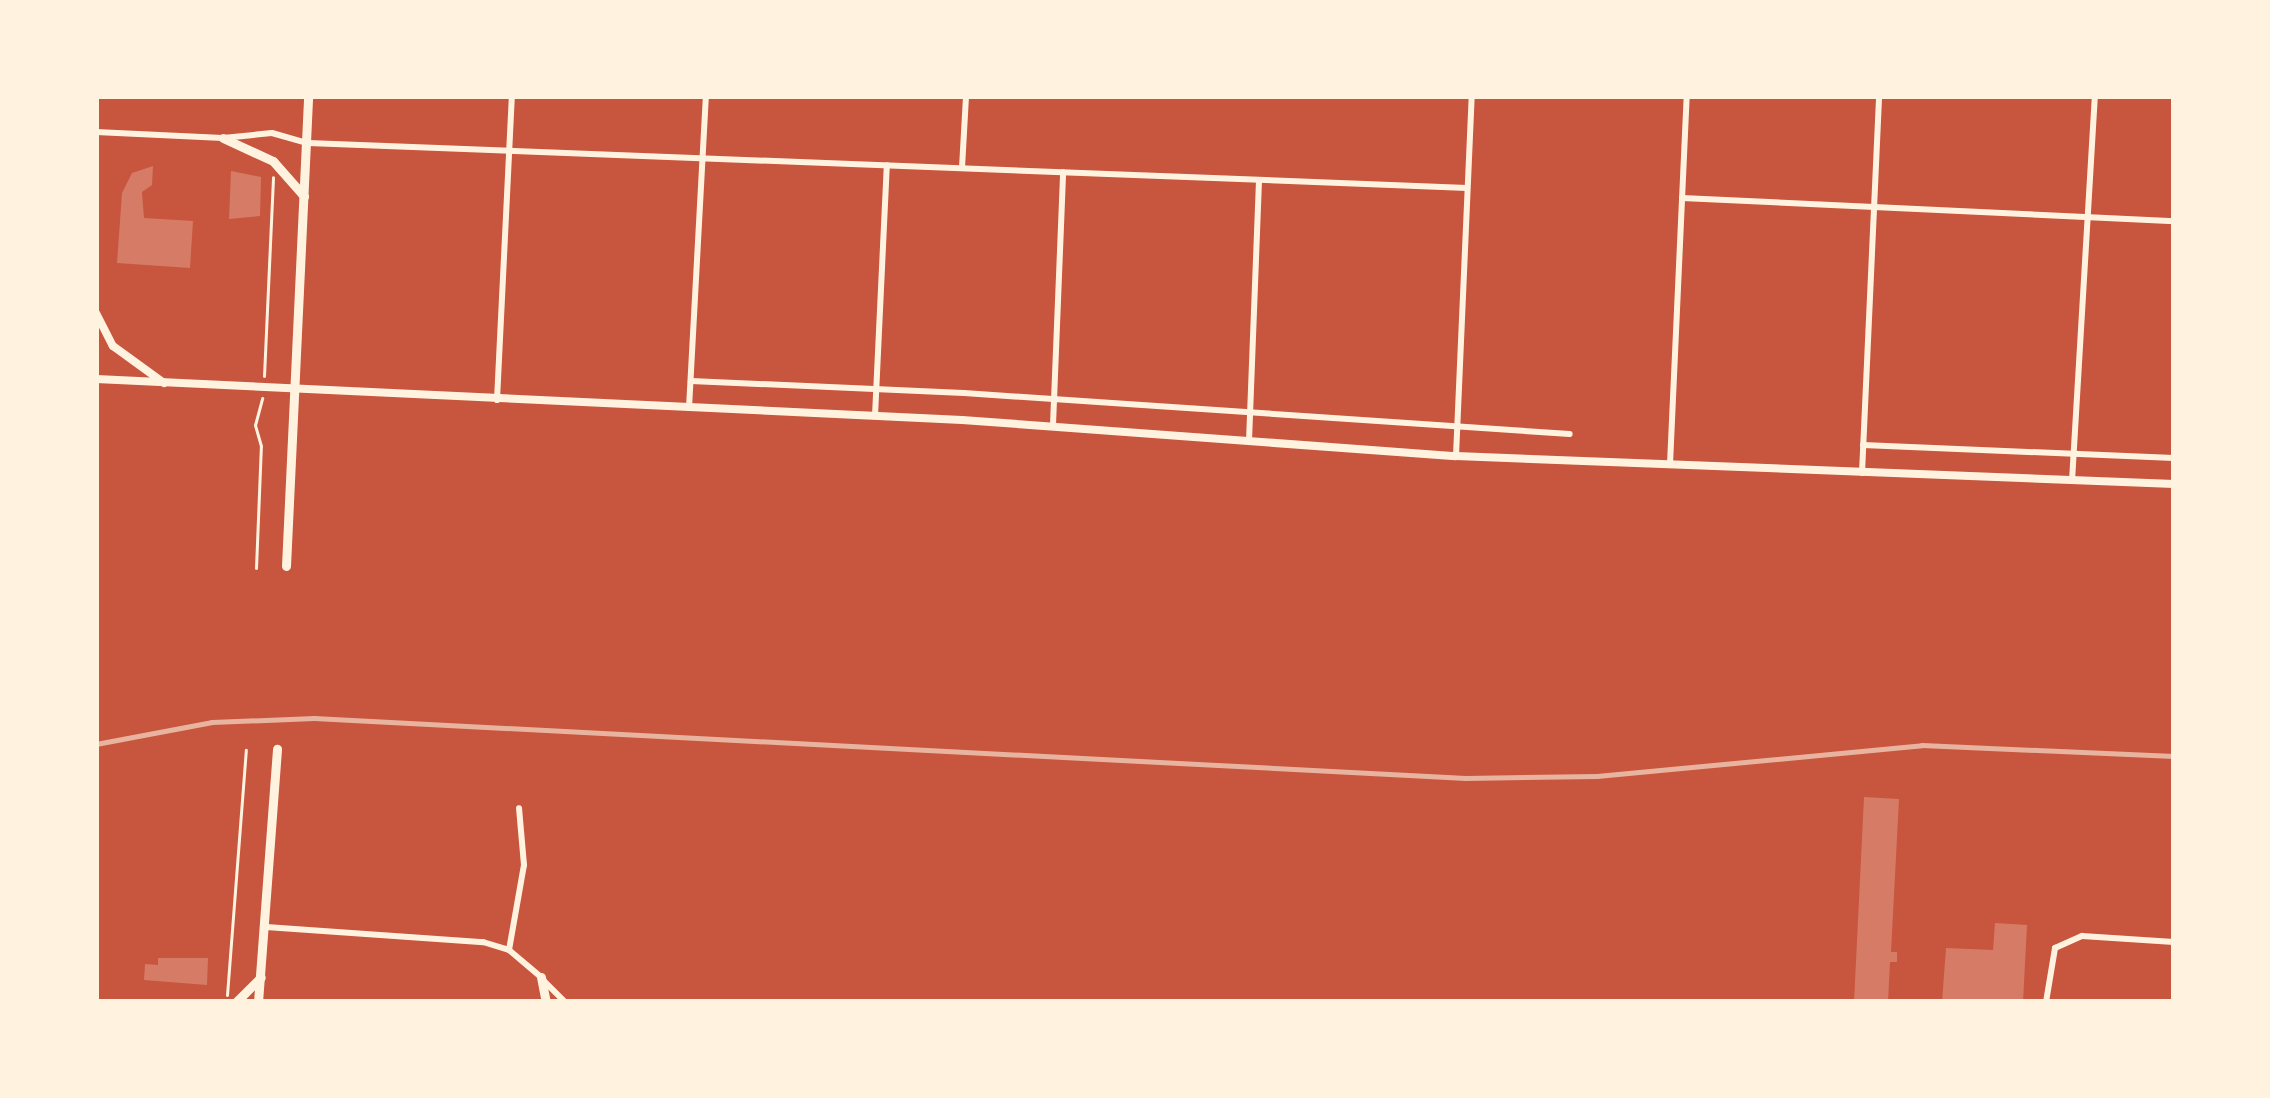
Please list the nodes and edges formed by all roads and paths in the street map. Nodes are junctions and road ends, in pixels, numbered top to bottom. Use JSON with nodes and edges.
{"nodes":[{"id":1,"x":308,"y":96,"type":"edge"},
{"id":2,"x":512,"y":96,"type":"edge"},
{"id":3,"x":706,"y":96,"type":"edge"},
{"id":4,"x":966,"y":96,"type":"edge"},
{"id":5,"x":1472,"y":96,"type":"edge"},
{"id":6,"x":1687,"y":96,"type":"edge"},
{"id":7,"x":1879,"y":96,"type":"edge"},
{"id":8,"x":2095,"y":96,"type":"edge"},
{"id":9,"x":96,"y":132,"type":"edge"},
{"id":10,"x":224,"y":138,"type":"junction"},
{"id":11,"x":306,"y":140,"type":"junction"},
{"id":12,"x":509,"y":151,"type":"junction"},
{"id":13,"x":703,"y":158,"type":"junction"},
{"id":14,"x":886,"y":165,"type":"junction"},
{"id":15,"x":962,"y":168,"type":"junction"},
{"id":16,"x":1063,"y":172,"type":"junction"},
{"id":17,"x":272,"y":173,"type":"dead end"},
{"id":18,"x":1259,"y":180,"type":"junction"},
{"id":19,"x":1467,"y":188,"type":"junction"},
{"id":20,"x":304,"y":196,"type":"junction"},
{"id":21,"x":1682,"y":197,"type":"junction"},
{"id":22,"x":1875,"y":206,"type":"junction"},
{"id":23,"x":2089,"y":217,"type":"junction"},
{"id":24,"x":2174,"y":221,"type":"edge"},
{"id":25,"x":96,"y":314,"type":"edge"},
{"id":26,"x":265,"y":366,"type":"dead end"},
{"id":27,"x":96,"y":379,"type":"edge"},
{"id":28,"x":691,"y":381,"type":"junction"},
{"id":29,"x":166,"y":384,"type":"junction"},
{"id":30,"x":876,"y":389,"type":"junction"},
{"id":31,"x":296,"y":391,"type":"junction"},
{"id":32,"x":1054,"y":399,"type":"junction"},
{"id":33,"x":497,"y":400,"type":"junction"},
{"id":34,"x":689,"y":408,"type":"junction"},
{"id":35,"x":1250,"y":414,"type":"junction"},
{"id":36,"x":875,"y":416,"type":"junction"},
{"id":37,"x":258,"y":423,"type":"dead end"},
{"id":38,"x":1053,"y":425,"type":"junction"},
{"id":39,"x":1457,"y":430,"type":"junction"},
{"id":40,"x":1570,"y":434,"type":"dead end"},
{"id":41,"x":1249,"y":441,"type":"junction"},
{"id":42,"x":1863,"y":445,"type":"junction"},
{"id":43,"x":2074,"y":454,"type":"junction"},
{"id":44,"x":1456,"y":456,"type":"junction"},
{"id":45,"x":2174,"y":458,"type":"edge"},
{"id":46,"x":1670,"y":464,"type":"junction"},
{"id":47,"x":1862,"y":473,"type":"junction"},
{"id":48,"x":2072,"y":481,"type":"junction"},
{"id":49,"x":2174,"y":484,"type":"edge"},
{"id":50,"x":286,"y":566,"type":"dead end"},
{"id":51,"x":256,"y":568,"type":"dead end"},
{"id":52,"x":277,"y":749,"type":"dead end"},
{"id":53,"x":246,"y":751,"type":"dead end"},
{"id":54,"x":519,"y":808,"type":"dead end"},
{"id":55,"x":266,"y":927,"type":"junction"},
{"id":56,"x":2174,"y":941,"type":"edge"},
{"id":57,"x":509,"y":950,"type":"junction"},
{"id":58,"x":261,"y":977,"type":"junction"},
{"id":59,"x":541,"y":977,"type":"junction"},
{"id":60,"x":224,"y":1002,"type":"edge"},
{"id":61,"x":236,"y":1002,"type":"edge"},
{"id":62,"x":257,"y":1002,"type":"edge"},
{"id":63,"x":546,"y":1002,"type":"edge"},
{"id":64,"x":565,"y":1002,"type":"edge"},
{"id":65,"x":2046,"y":1002,"type":"edge"}],
"edges":[{"from":1,"to":11,"type":"main road"},
{"from":2,"to":12,"type":"street"},
{"from":3,"to":13,"type":"street"},
{"from":4,"to":15,"type":"street"},
{"from":5,"to":19,"type":"street"},
{"from":6,"to":21,"type":"street"},
{"from":7,"to":22,"type":"street"},
{"from":8,"to":23,"type":"street"},
{"from":9,"to":10,"type":"street"},
{"from":10,"to":11,"type":"street"},
{"from":10,"to":20,"type":"main road"},
{"from":11,"to":12,"type":"street"},
{"from":11,"to":20,"type":"main road"},
{"from":12,"to":13,"type":"street"},
{"from":12,"to":33,"type":"street"},
{"from":13,"to":14,"type":"street"},
{"from":13,"to":28,"type":"street"},
{"from":14,"to":15,"type":"street"},
{"from":14,"to":30,"type":"street"},
{"from":15,"to":16,"type":"street"},
{"from":16,"to":18,"type":"street"},
{"from":16,"to":32,"type":"street"},
{"from":17,"to":26,"type":"path"},
{"from":18,"to":19,"type":"street"},
{"from":18,"to":35,"type":"street"},
{"from":19,"to":39,"type":"street"},
{"from":20,"to":31,"type":"main road"},
{"from":21,"to":22,"type":"street"},
{"from":21,"to":46,"type":"street"},
{"from":22,"to":23,"type":"street"},
{"from":22,"to":42,"type":"street"},
{"from":23,"to":24,"type":"street"},
{"from":23,"to":43,"type":"street"},
{"from":25,"to":29,"type":"main road"},
{"from":27,"to":29,"type":"main road"},
{"from":28,"to":30,"type":"street"},
{"from":28,"to":34,"type":"street"},
{"from":29,"to":31,"type":"main road"},
{"from":30,"to":32,"type":"street"},
{"from":30,"to":36,"type":"street"},
{"from":31,"to":33,"type":"main road"},
{"from":31,"to":50,"type":"main road"},
{"from":32,"to":35,"type":"street"},
{"from":32,"to":38,"type":"street"},
{"from":33,"to":34,"type":"main road"},
{"from":34,"to":36,"type":"main road"},
{"from":35,"to":39,"type":"street"},
{"from":35,"to":41,"type":"street"},
{"from":36,"to":38,"type":"main road"},
{"from":37,"to":51,"type":"path"},
{"from":38,"to":41,"type":"main road"},
{"from":39,"to":40,"type":"street"},
{"from":39,"to":44,"type":"street"},
{"from":41,"to":44,"type":"main road"},
{"from":42,"to":43,"type":"street"},
{"from":42,"to":47,"type":"street"},
{"from":43,"to":45,"type":"street"},
{"from":43,"to":48,"type":"street"},
{"from":44,"to":46,"type":"main road"},
{"from":46,"to":47,"type":"main road"},
{"from":47,"to":48,"type":"main road"},
{"from":48,"to":49,"type":"main road"},
{"from":52,"to":55,"type":"main road"},
{"from":53,"to":60,"type":"path"},
{"from":54,"to":57,"type":"street"},
{"from":55,"to":57,"type":"street"},
{"from":55,"to":58,"type":"main road"},
{"from":56,"to":65,"type":"street"},
{"from":57,"to":59,"type":"street"},
{"from":58,"to":61,"type":"main road"},
{"from":58,"to":62,"type":"main road"},
{"from":59,"to":63,"type":"main road"},
{"from":59,"to":64,"type":"street"}]}
